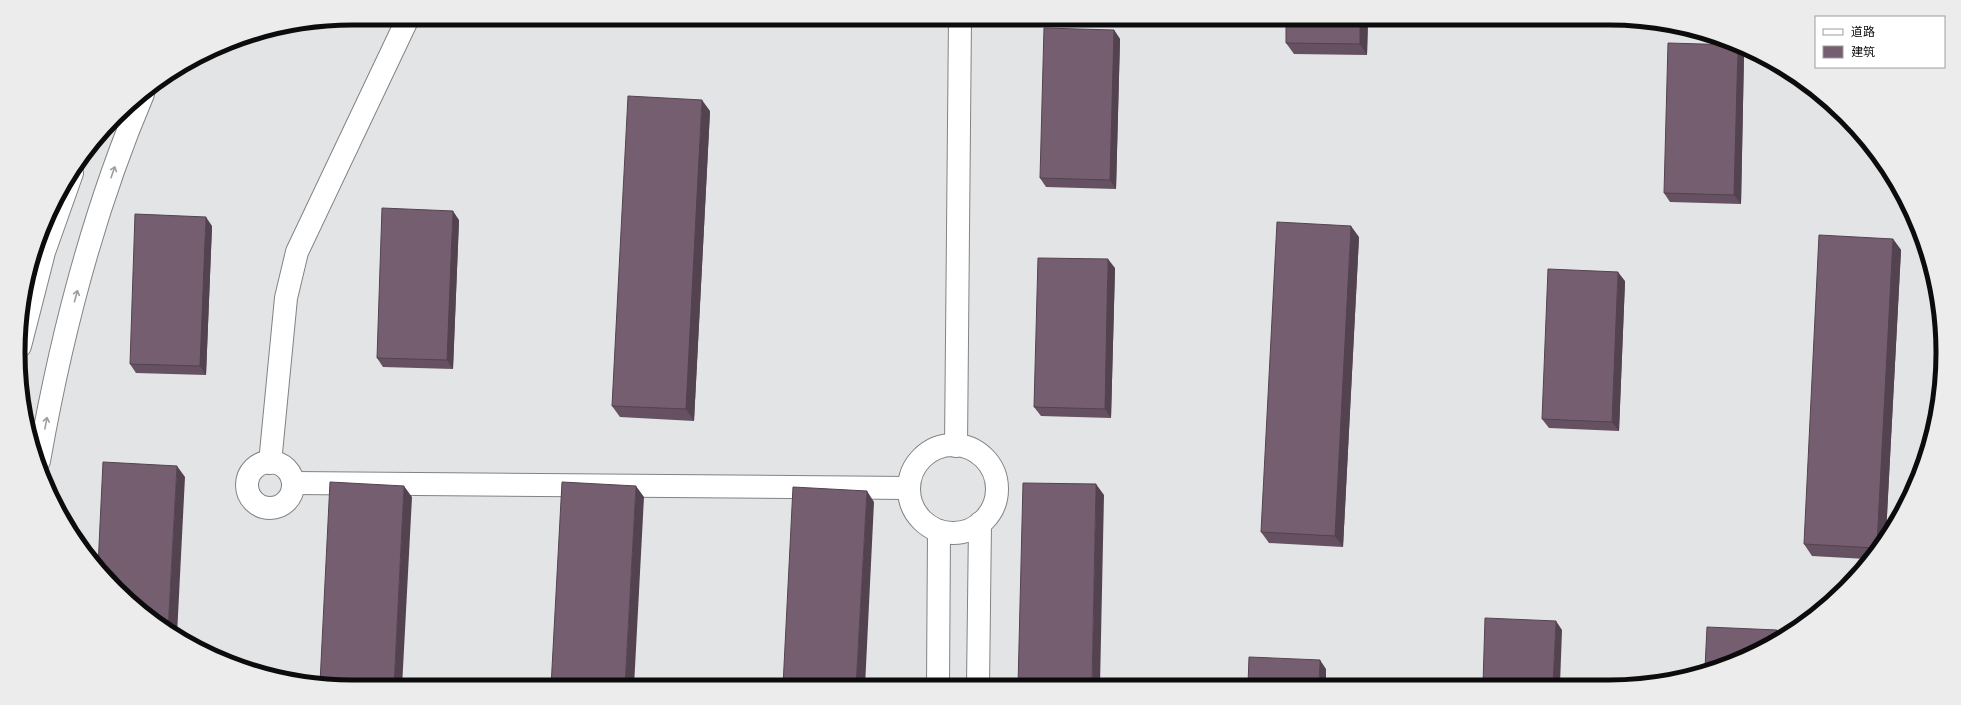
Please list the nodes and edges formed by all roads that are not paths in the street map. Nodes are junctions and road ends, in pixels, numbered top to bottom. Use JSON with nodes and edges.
{"nodes":[{"id":1,"x":405,"y":25,"type":"edge"},
{"id":2,"x":960,"y":25,"type":"edge"},
{"id":3,"x":139,"y":105,"type":"edge"},
{"id":4,"x":61,"y":205,"type":"edge"},
{"id":5,"x":27,"y":317,"type":"edge"},
{"id":6,"x":956,"y":446,"type":"junction"},
{"id":7,"x":41,"y":453,"type":"edge"},
{"id":8,"x":270,"y":463,"type":"junction"},
{"id":9,"x":293,"y":483,"type":"junction"},
{"id":10,"x":909,"y":488,"type":"junction"},
{"id":11,"x":980,"y":523,"type":"junction"},
{"id":12,"x":939,"y":531,"type":"junction"},
{"id":13,"x":938,"y":680,"type":"edge"},
{"id":14,"x":978,"y":680,"type":"edge"}],
"edges":[{"from":1,"to":8,"type":"street"},
{"from":2,"to":6,"type":"street"},
{"from":7,"to":3,"type":"street","one_way":true},
{"from":4,"to":5,"type":"street"},
{"from":6,"to":10,"type":"street"},
{"from":6,"to":11,"type":"street"},
{"from":8,"to":9,"type":"street"},
{"from":8,"to":9,"type":"street"},
{"from":9,"to":10,"type":"street"},
{"from":10,"to":12,"type":"street"},
{"from":11,"to":12,"type":"street"},
{"from":11,"to":14,"type":"street"},
{"from":12,"to":13,"type":"street"}]}
